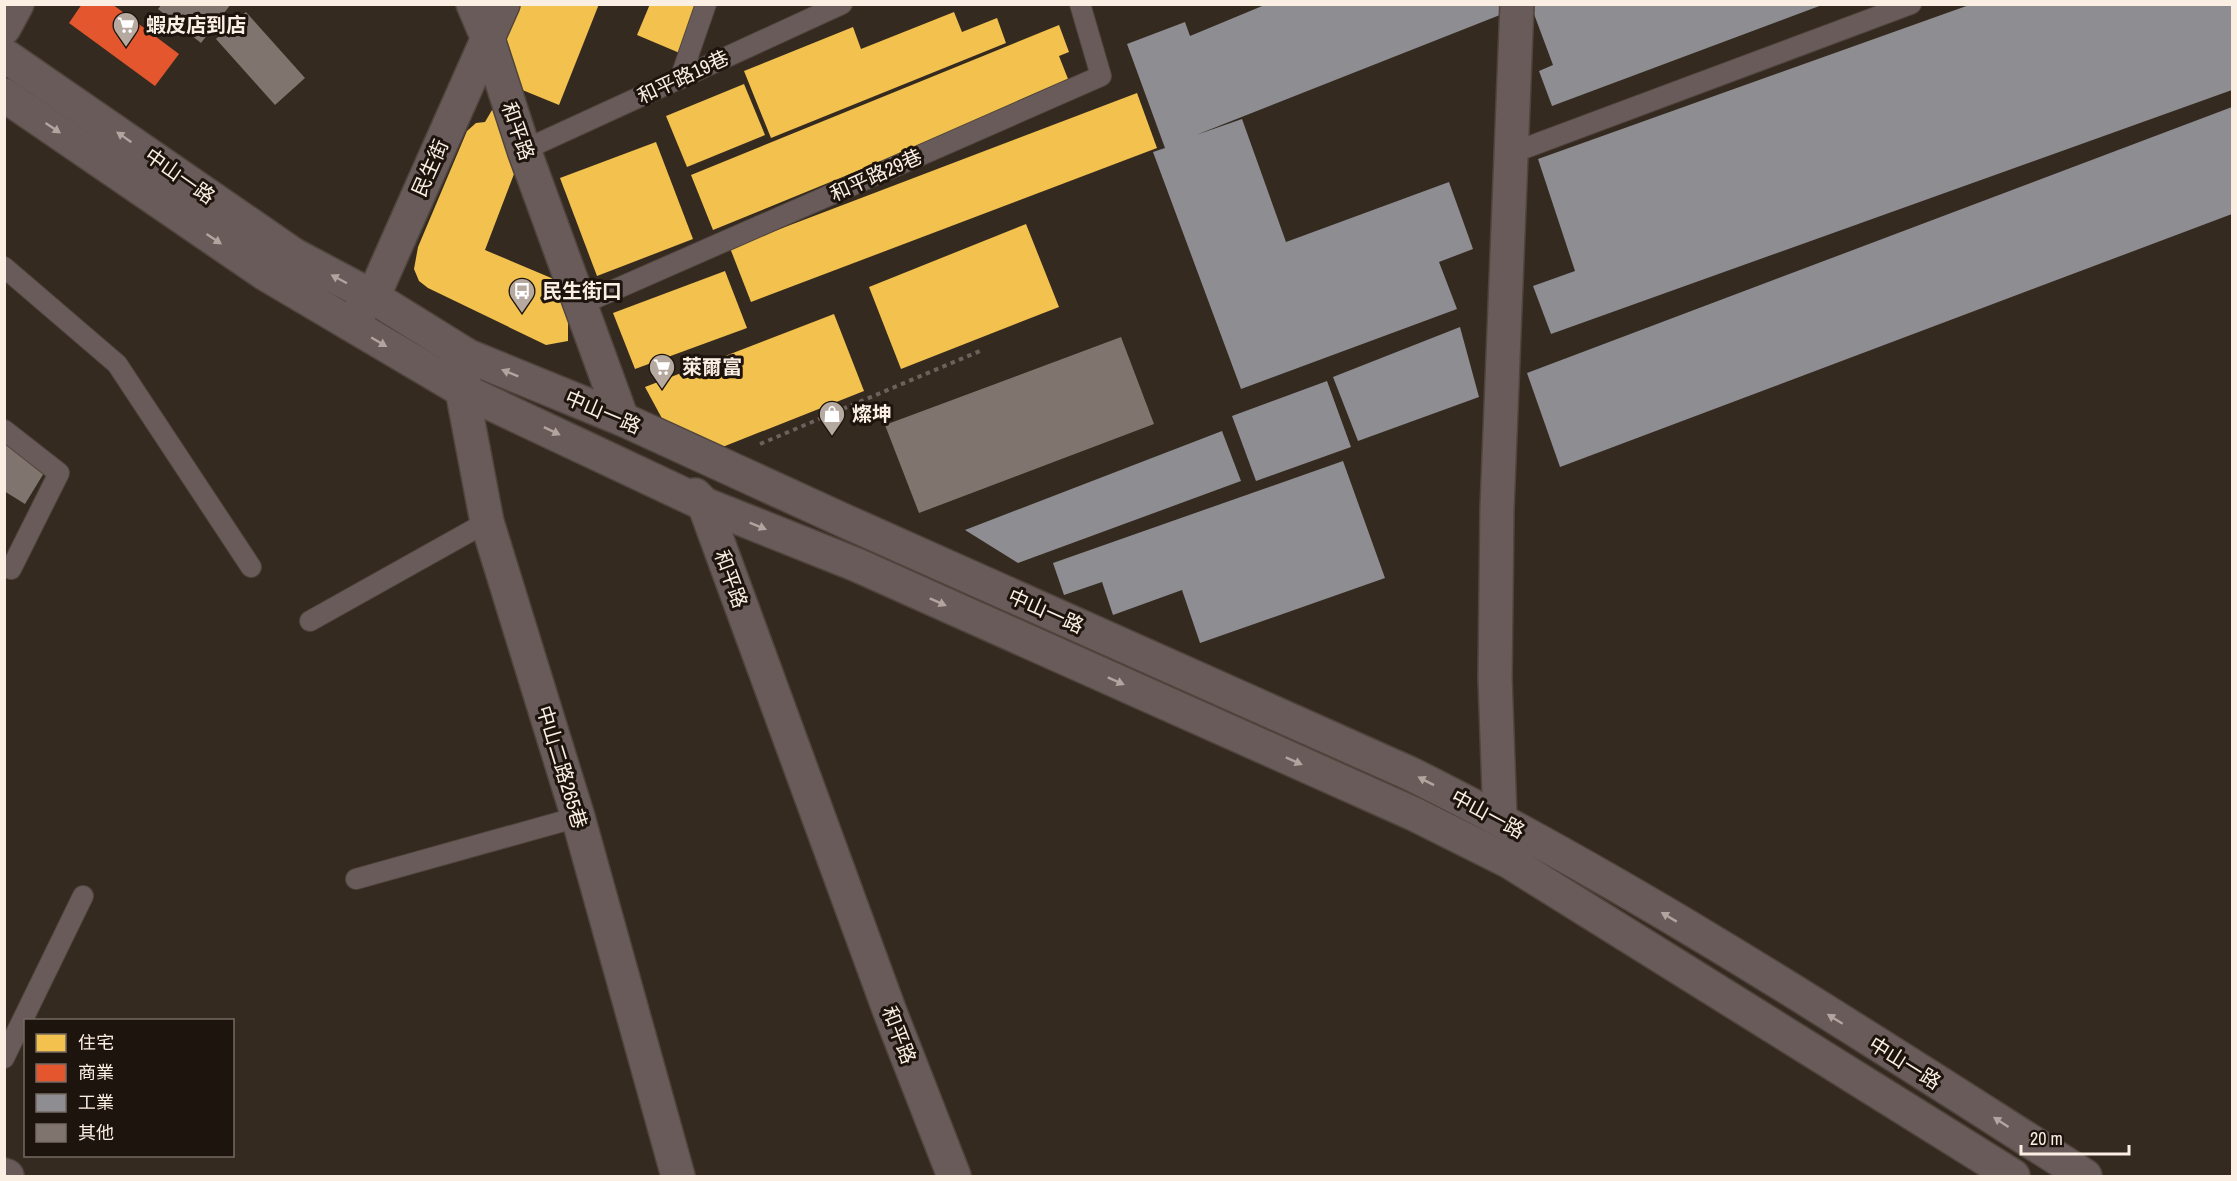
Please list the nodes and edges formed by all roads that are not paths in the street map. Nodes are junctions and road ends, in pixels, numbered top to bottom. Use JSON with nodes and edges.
{"nodes":[{"id":1,"x":17,"y":4,"type":"edge"},
{"id":2,"x":473,"y":4,"type":"edge"},
{"id":3,"x":503,"y":4,"type":"edge"},
{"id":4,"x":706,"y":4,"type":"edge"},
{"id":5,"x":842,"y":4,"type":"edge"},
{"id":6,"x":1080,"y":4,"type":"edge"},
{"id":7,"x":1517,"y":4,"type":"edge"},
{"id":8,"x":1911,"y":4,"type":"edge"},
{"id":9,"x":4,"y":28,"type":"edge"},
{"id":10,"x":488,"y":39,"type":"junction"},
{"id":11,"x":4,"y":55,"type":"edge"},
{"id":12,"x":680,"y":79,"type":"junction"},
{"id":13,"x":4,"y":95,"type":"edge"},
{"id":14,"x":524,"y":150,"type":"junction"},
{"id":15,"x":1512,"y":153,"type":"junction"},
{"id":16,"x":4,"y":267,"type":"edge"},
{"id":17,"x":373,"y":297,"type":"junction"},
{"id":18,"x":582,"y":304,"type":"junction"},
{"id":19,"x":347,"y":324,"type":"junction"},
{"id":20,"x":468,"y":356,"type":"junction"},
{"id":21,"x":462,"y":390,"type":"junction"},
{"id":22,"x":622,"y":419,"type":"junction"},
{"id":23,"x":4,"y":430,"type":"edge"},
{"id":24,"x":704,"y":504,"type":"junction"},
{"id":25,"x":487,"y":522,"type":"junction"},
{"id":26,"x":251,"y":567,"type":"dead end"},
{"id":27,"x":11,"y":569,"type":"dead end"},
{"id":28,"x":310,"y":621,"type":"dead end"},
{"id":29,"x":578,"y":817,"type":"junction"},
{"id":30,"x":1500,"y":819,"type":"junction"},
{"id":31,"x":356,"y":879,"type":"dead end"},
{"id":32,"x":83,"y":896,"type":"dead end"},
{"id":33,"x":4,"y":1058,"type":"edge"},
{"id":34,"x":678,"y":1176,"type":"edge"},
{"id":35,"x":954,"y":1176,"type":"edge"},
{"id":36,"x":2013,"y":1176,"type":"edge"},
{"id":37,"x":2085,"y":1176,"type":"edge"}],
"edges":[{"from":1,"to":9,"type":"street"},
{"from":2,"to":10,"type":"street","name":"和平路"},
{"from":3,"to":10,"type":"street","name":"民生街"},
{"from":4,"to":12,"type":"lane"},
{"from":5,"to":12,"type":"lane","name":"和平路19巷"},
{"from":6,"to":18,"type":"lane","name":"和平路29巷"},
{"from":7,"to":15,"type":"street"},
{"from":8,"to":15,"type":"lane"},
{"from":10,"to":14,"type":"street","name":"和平路"},
{"from":10,"to":17,"type":"street","name":"民生街"},
{"from":17,"to":11,"type":"street","name":"中山一路","one_way":true},
{"from":12,"to":14,"type":"lane","name":"和平路19巷"},
{"from":13,"to":19,"type":"street","name":"中山一路","one_way":true},
{"from":14,"to":18,"type":"street","name":"和平路"},
{"from":15,"to":30,"type":"street"},
{"from":16,"to":26,"type":"lane"},
{"from":17,"to":19,"type":"street","name":"民生街"},
{"from":17,"to":20,"type":"street","name":"中山一路"},
{"from":18,"to":22,"type":"street","name":"和平路"},
{"from":19,"to":21,"type":"street","name":"中山一路","one_way":true},
{"from":20,"to":21,"type":"street","name":"中山二路265巷"},
{"from":22,"to":20,"type":"street","name":"中山一路","one_way":true},
{"from":21,"to":24,"type":"street","name":"中山一路","one_way":true},
{"from":21,"to":25,"type":"street","name":"中山二路265巷"},
{"from":22,"to":24,"type":"street","name":"和平路"},
{"from":30,"to":22,"type":"street","name":"中山一路","one_way":true},
{"from":23,"to":27,"type":"lane"},
{"from":24,"to":35,"type":"street","name":"和平路"},
{"from":24,"to":36,"type":"street","name":"中山一路","one_way":true},
{"from":25,"to":28,"type":"lane"},
{"from":25,"to":29,"type":"street","name":"中山二路265巷"},
{"from":29,"to":31,"type":"lane"},
{"from":29,"to":34,"type":"street","name":"中山二路265巷"},
{"from":37,"to":30,"type":"street","name":"中山一路","one_way":true},
{"from":32,"to":33,"type":"lane"}]}
